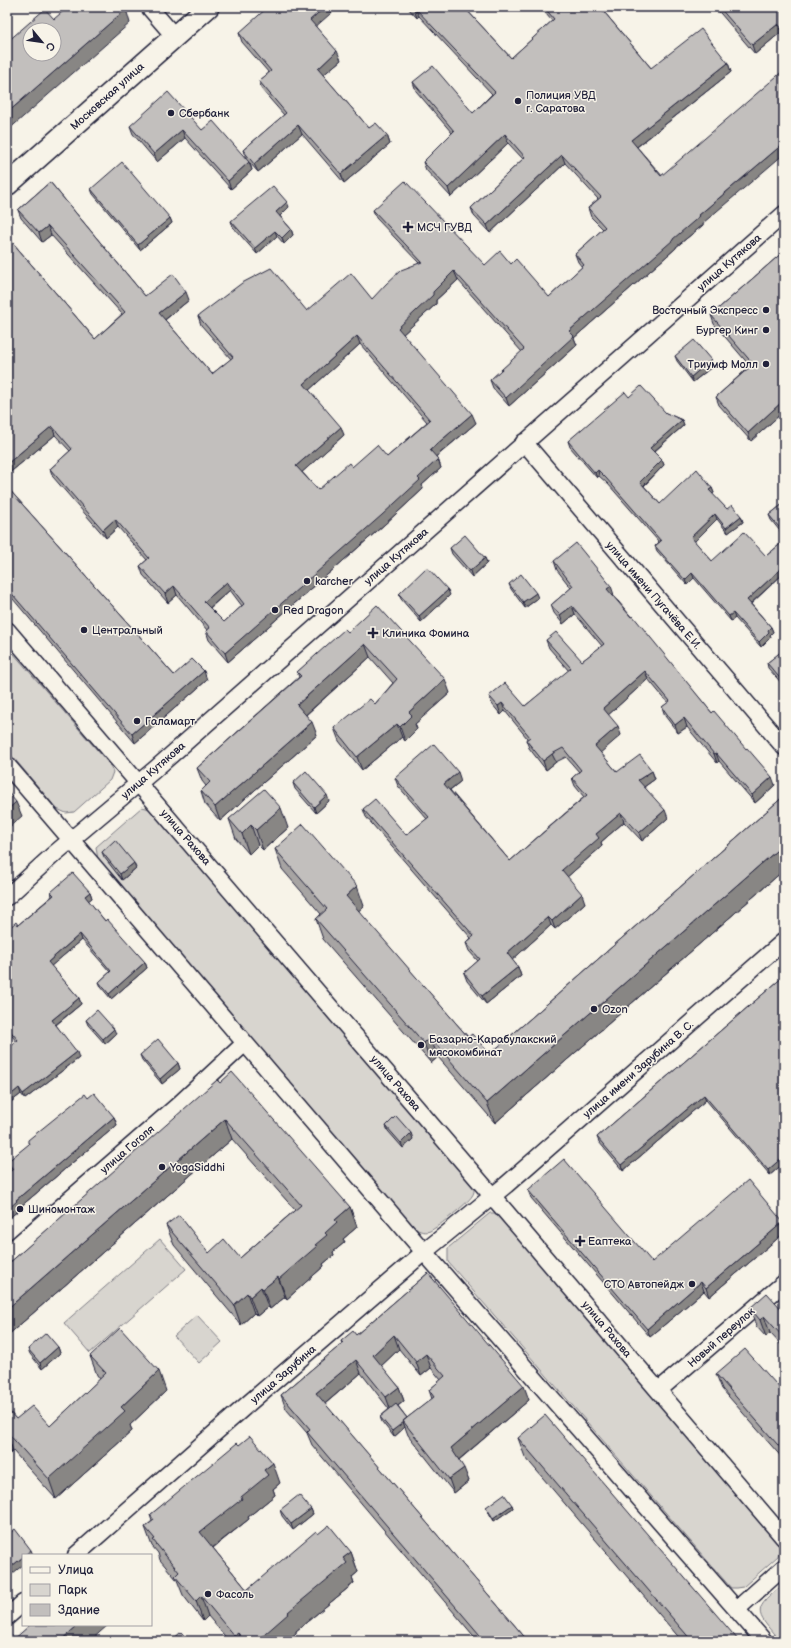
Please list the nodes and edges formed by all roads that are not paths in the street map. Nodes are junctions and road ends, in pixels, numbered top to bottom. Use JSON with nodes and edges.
{"nodes":[{"id":1,"x":149,"y":7,"type":"edge"},
{"id":2,"x":208,"y":7,"type":"edge"},
{"id":3,"x":174,"y":36,"type":"junction"},
{"id":4,"x":7,"y":185,"type":"edge"},
{"id":5,"x":784,"y":214,"type":"edge"},
{"id":6,"x":524,"y":442,"type":"junction"},
{"id":7,"x":7,"y":630,"type":"edge"},
{"id":8,"x":784,"y":747,"type":"edge"},
{"id":9,"x":7,"y":765,"type":"edge"},
{"id":10,"x":139,"y":784,"type":"junction"},
{"id":11,"x":70,"y":840,"type":"junction"},
{"id":12,"x":7,"y":897,"type":"edge"},
{"id":13,"x":784,"y":941,"type":"edge"},
{"id":14,"x":244,"y":1043,"type":"junction"},
{"id":15,"x":493,"y":1196,"type":"junction"},
{"id":16,"x":424,"y":1252,"type":"junction"},
{"id":17,"x":7,"y":1254,"type":"edge"},
{"id":18,"x":784,"y":1283,"type":"edge"},
{"id":19,"x":659,"y":1390,"type":"junction"},
{"id":20,"x":784,"y":1538,"type":"edge"},
{"id":21,"x":77,"y":1554,"type":"edge"},
{"id":22,"x":784,"y":1567,"type":"edge"},
{"id":23,"x":22,"y":1604,"type":"edge"},
{"id":24,"x":737,"y":1609,"type":"junction"},
{"id":25,"x":7,"y":1617,"type":"edge"},
{"id":26,"x":764,"y":1641,"type":"edge"}],
"edges":[{"from":1,"to":3,"type":"street"},
{"from":2,"to":3,"type":"main road","name":"Московская улица"},
{"from":3,"to":4,"type":"main road","name":"Московская улица"},
{"from":5,"to":6,"type":"street","name":"улица Кутякова"},
{"from":6,"to":8,"type":"street","name":"улица имени Пугачёва Е.И."},
{"from":6,"to":10,"type":"street","name":"улица Кутякова"},
{"from":7,"to":10,"type":"street","name":"улица Рахова"},
{"from":9,"to":11,"type":"street"},
{"from":10,"to":11,"type":"street","name":"улица Кутякова"},
{"from":10,"to":15,"type":"street","name":"улица Рахова"},
{"from":11,"to":12,"type":"street","name":"улица Кутякова"},
{"from":11,"to":14,"type":"street"},
{"from":13,"to":15,"type":"street","name":"улица имени Зарубина В. С."},
{"from":14,"to":16,"type":"street"},
{"from":14,"to":17,"type":"street","name":"улица Гоголя"},
{"from":15,"to":16,"type":"street","name":"улица Зарубина"},
{"from":15,"to":19,"type":"street","name":"улица Рахова"},
{"from":16,"to":21,"type":"street","name":"улица Зарубина"},
{"from":16,"to":24,"type":"street"},
{"from":18,"to":19,"type":"street","name":"Новый переулок"},
{"from":19,"to":20,"type":"street","name":"улица Рахова"},
{"from":22,"to":24,"type":"street"},
{"from":23,"to":25,"type":"street"},
{"from":24,"to":26,"type":"street"}]}
